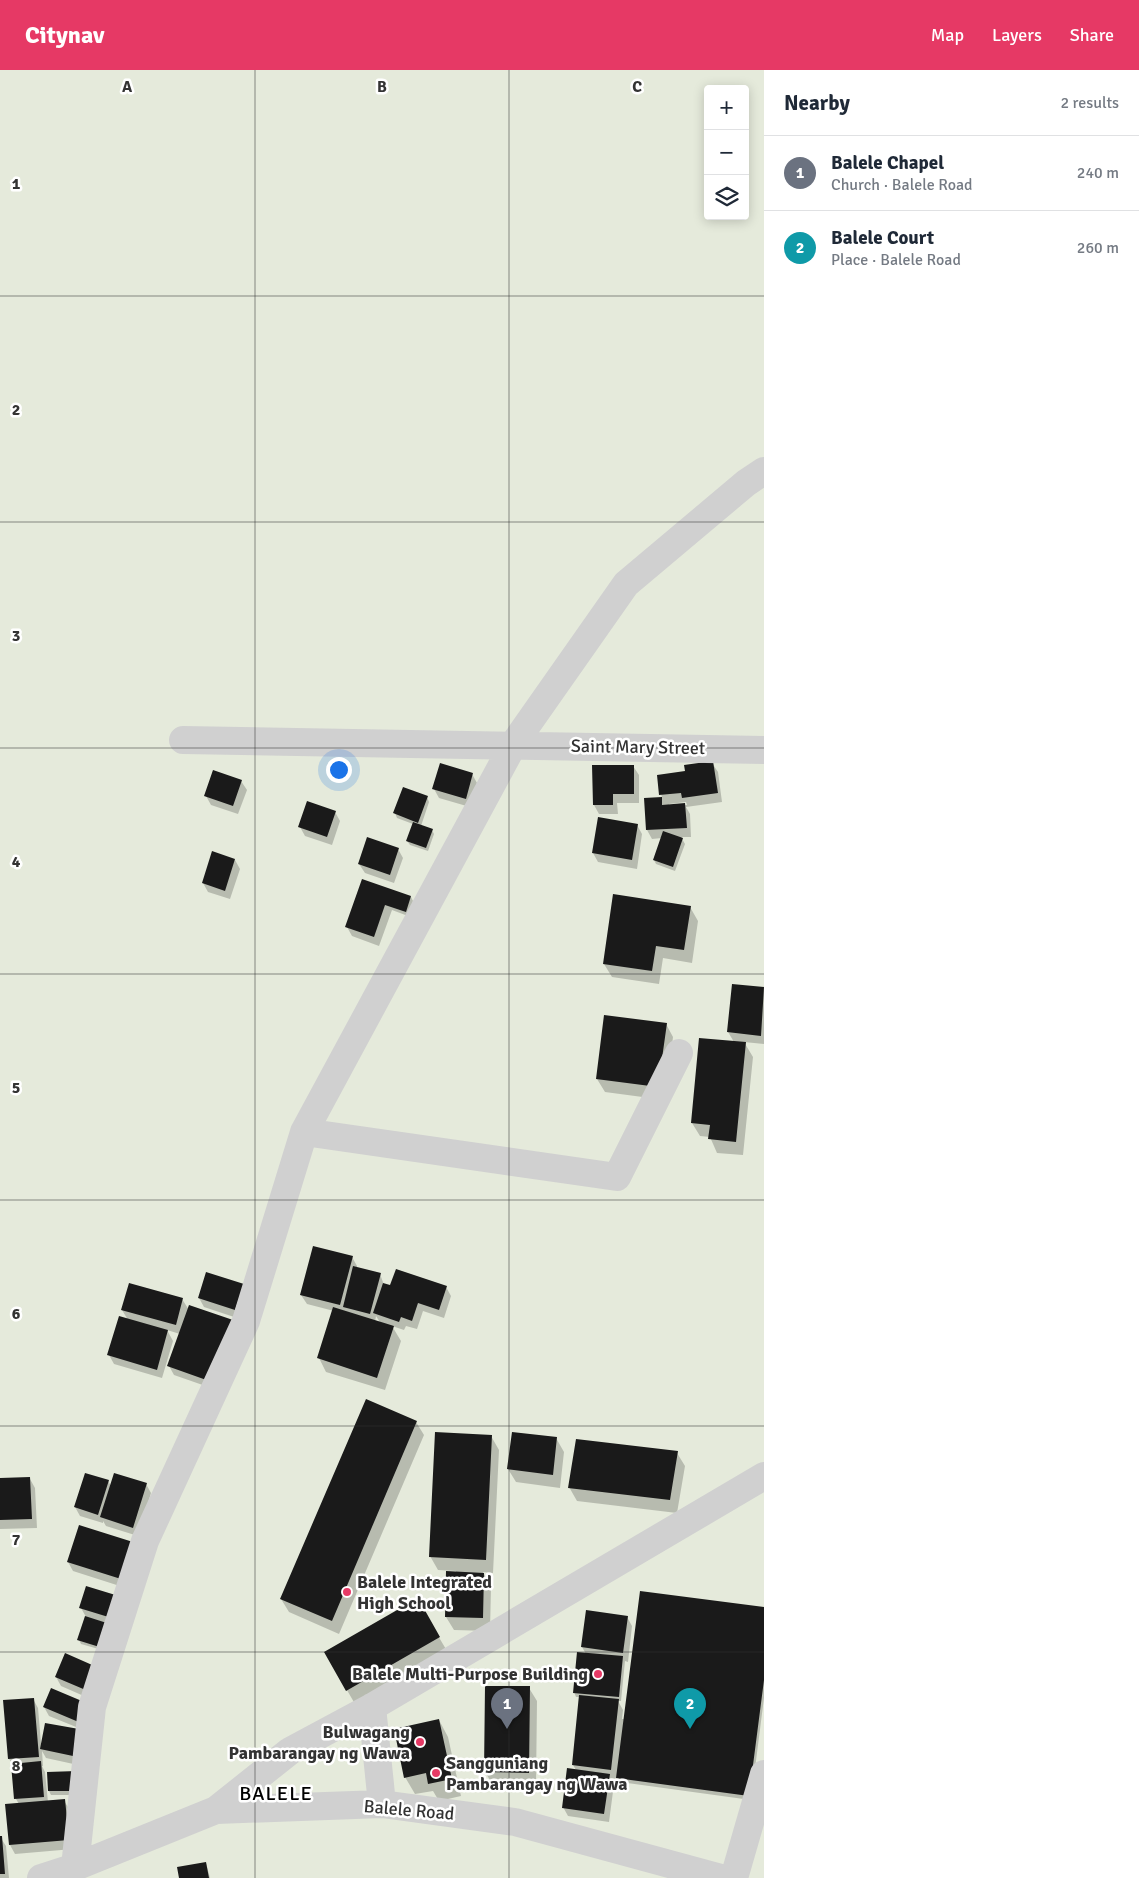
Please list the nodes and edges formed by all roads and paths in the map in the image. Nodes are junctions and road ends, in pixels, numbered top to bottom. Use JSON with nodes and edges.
{"nodes":[{"id":1,"x":764,"y":471,"type":"edge"},
{"id":2,"x":183,"y":740,"type":"dead end"},
{"id":3,"x":513,"y":745,"type":"junction"},
{"id":4,"x":764,"y":750,"type":"edge"},
{"id":5,"x":679,"y":1053,"type":"dead end"},
{"id":6,"x":304,"y":1132,"type":"junction"},
{"id":7,"x":764,"y":1476,"type":"edge"},
{"id":8,"x":372,"y":1707,"type":"junction"},
{"id":9,"x":764,"y":1774,"type":"edge"},
{"id":10,"x":382,"y":1804,"type":"junction"},
{"id":11,"x":216,"y":1810,"type":"junction"},
{"id":12,"x":75,"y":1867,"type":"junction"},
{"id":13,"x":41,"y":1878,"type":"edge"},
{"id":14,"x":722,"y":1878,"type":"edge"},
{"id":15,"x":734,"y":1878,"type":"edge"}],
"edges":[{"from":1,"to":3,"type":"street"},
{"from":2,"to":3,"type":"street","name":"Saint Mary Street"},
{"from":3,"to":4,"type":"street","name":"Saint Mary Street"},
{"from":3,"to":6,"type":"street"},
{"from":5,"to":6,"type":"street"},
{"from":6,"to":12,"type":"street"},
{"from":7,"to":8,"type":"street"},
{"from":8,"to":10,"type":"street"},
{"from":8,"to":11,"type":"street"},
{"from":9,"to":15,"type":"street"},
{"from":10,"to":11,"type":"street","name":"Balele Road"},
{"from":10,"to":14,"type":"street","name":"Balele Road"},
{"from":11,"to":12,"type":"street","name":"Balele Road"},
{"from":12,"to":13,"type":"street","name":"Balele Road"}]}
